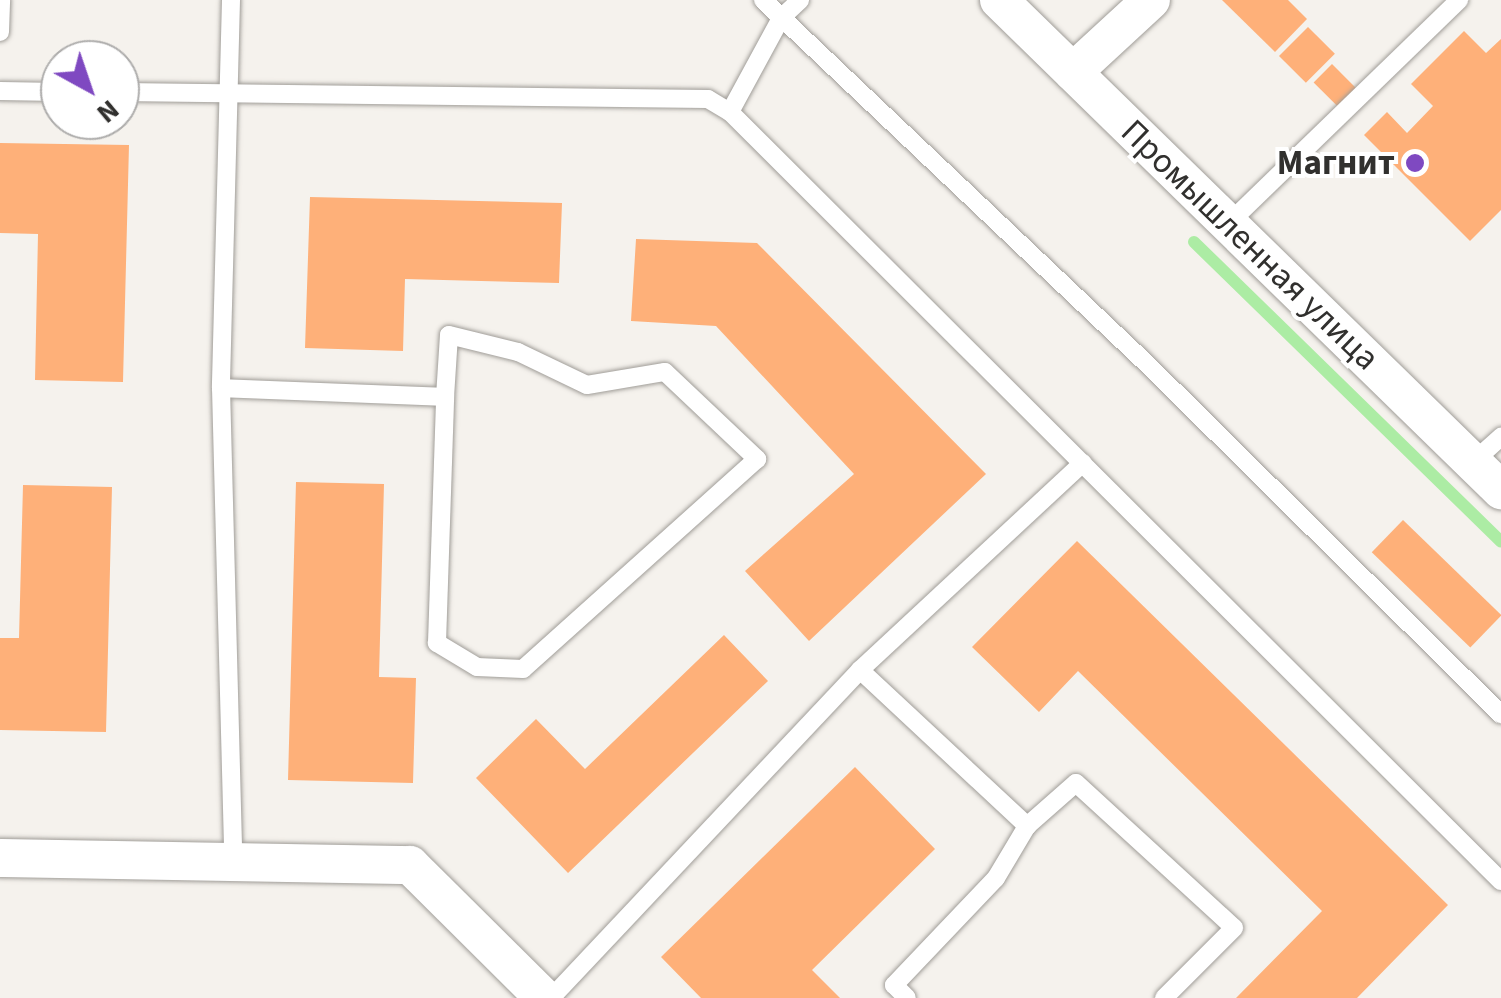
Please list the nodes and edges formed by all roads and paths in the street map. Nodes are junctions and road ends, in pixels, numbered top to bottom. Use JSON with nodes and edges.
{"nodes":[{"id":1,"x":1,"y":0,"type":"edge"},
{"id":2,"x":231,"y":0,"type":"edge"},
{"id":3,"x":763,"y":0,"type":"edge"},
{"id":4,"x":800,"y":0,"type":"edge"},
{"id":5,"x":999,"y":0,"type":"edge"},
{"id":6,"x":1151,"y":0,"type":"edge"},
{"id":7,"x":1459,"y":0,"type":"edge"},
{"id":8,"x":781,"y":18,"type":"junction"},
{"id":9,"x":0,"y":32,"type":"edge"},
{"id":10,"x":1073,"y":72,"type":"junction"},
{"id":11,"x":0,"y":91,"type":"edge"},
{"id":12,"x":40,"y":92,"type":"edge"},
{"id":13,"x":140,"y":92,"type":"edge"},
{"id":14,"x":229,"y":94,"type":"junction"},
{"id":15,"x":730,"y":112,"type":"junction"},
{"id":16,"x":1228,"y":224,"type":"junction"},
{"id":17,"x":221,"y":388,"type":"junction"},
{"id":18,"x":445,"y":397,"type":"junction"},
{"id":19,"x":1501,"y":436,"type":"edge"},
{"id":20,"x":1473,"y":462,"type":"junction"},
{"id":21,"x":1083,"y":463,"type":"junction"},
{"id":22,"x":1501,"y":490,"type":"edge"},
{"id":23,"x":860,"y":670,"type":"junction"},
{"id":24,"x":1501,"y":714,"type":"edge"},
{"id":25,"x":1027,"y":826,"type":"junction"},
{"id":26,"x":0,"y":858,"type":"edge"},
{"id":27,"x":233,"y":862,"type":"junction"},
{"id":28,"x":1501,"y":881,"type":"edge"},
{"id":29,"x":548,"y":998,"type":"edge"},
{"id":30,"x":907,"y":998,"type":"edge"},
{"id":31,"x":1164,"y":998,"type":"edge"}],
"edges":[{"from":1,"to":9,"type":"lane"},
{"from":2,"to":14,"type":"lane"},
{"from":3,"to":8,"type":"lane"},
{"from":4,"to":8,"type":"lane"},
{"from":5,"to":10,"type":"street","name":"Промышленная улица"},
{"from":6,"to":10,"type":"street"},
{"from":7,"to":16,"type":"lane"},
{"from":8,"to":15,"type":"lane"},
{"from":8,"to":24,"type":"lane"},
{"from":10,"to":16,"type":"street","name":"Промышленная улица"},
{"from":11,"to":12,"type":"lane"},
{"from":13,"to":14,"type":"lane"},
{"from":14,"to":15,"type":"lane"},
{"from":14,"to":17,"type":"lane"},
{"from":15,"to":21,"type":"lane"},
{"from":16,"to":20,"type":"street","name":"Промышленная улица"},
{"from":17,"to":18,"type":"lane"},
{"from":17,"to":27,"type":"lane"},
{"from":18,"to":18,"type":"lane"},
{"from":19,"to":20,"type":"lane"},
{"from":20,"to":22,"type":"street","name":"Промышленная улица"},
{"from":21,"to":23,"type":"lane"},
{"from":21,"to":28,"type":"lane"},
{"from":23,"to":25,"type":"lane"},
{"from":23,"to":29,"type":"lane"},
{"from":25,"to":30,"type":"lane"},
{"from":25,"to":31,"type":"lane"},
{"from":26,"to":27,"type":"street"},
{"from":27,"to":29,"type":"street"}]}
